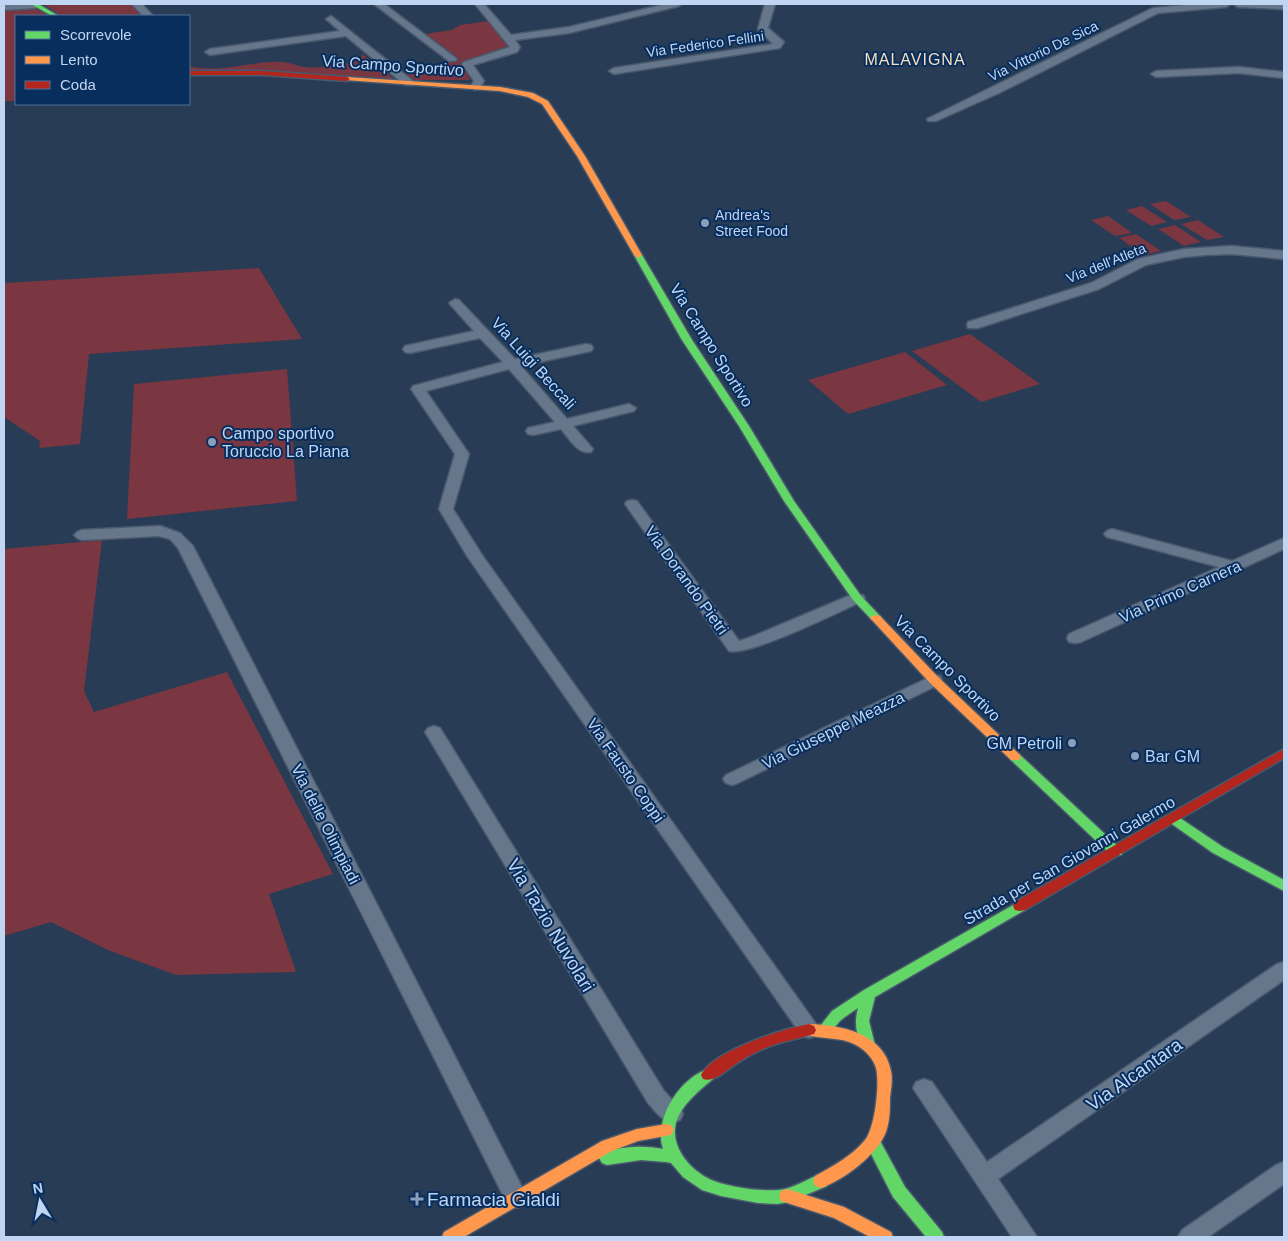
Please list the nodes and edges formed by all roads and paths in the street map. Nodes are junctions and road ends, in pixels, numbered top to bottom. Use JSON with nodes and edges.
{"nodes":[{"id":1,"x":35,"y":4,"type":"edge"},
{"id":2,"x":137,"y":4,"type":"edge"},
{"id":3,"x":378,"y":4,"type":"edge"},
{"id":4,"x":479,"y":4,"type":"edge"},
{"id":5,"x":676,"y":4,"type":"edge"},
{"id":6,"x":770,"y":4,"type":"edge"},
{"id":7,"x":1226,"y":4,"type":"edge"},
{"id":8,"x":1238,"y":4,"type":"edge"},
{"id":9,"x":1284,"y":6,"type":"edge"},
{"id":10,"x":4,"y":7,"type":"edge"},
{"id":11,"x":54,"y":15,"type":"edge"},
{"id":12,"x":147,"y":15,"type":"edge"},
{"id":13,"x":331,"y":20,"type":"dead end"},
{"id":14,"x":347,"y":33,"type":"junction"},
{"id":15,"x":509,"y":38,"type":"junction"},
{"id":16,"x":210,"y":52,"type":"dead end"},
{"id":17,"x":452,"y":59,"type":"dead end"},
{"id":18,"x":614,"y":71,"type":"dead end"},
{"id":19,"x":190,"y":73,"type":"edge"},
{"id":20,"x":1156,"y":74,"type":"dead end"},
{"id":21,"x":1284,"y":76,"type":"edge"},
{"id":22,"x":409,"y":83,"type":"junction"},
{"id":23,"x":475,"y":86,"type":"junction"},
{"id":24,"x":932,"y":119,"type":"dead end"},
{"id":25,"x":1284,"y":255,"type":"edge"},
{"id":26,"x":455,"y":303,"type":"dead end"},
{"id":27,"x":973,"y":325,"type":"dead end"},
{"id":28,"x":484,"y":333,"type":"junction"},
{"id":29,"x":586,"y":348,"type":"dead end"},
{"id":30,"x":410,"y":349,"type":"dead end"},
{"id":31,"x":512,"y":364,"type":"junction"},
{"id":32,"x":629,"y":408,"type":"dead end"},
{"id":33,"x":566,"y":424,"type":"junction"},
{"id":34,"x":533,"y":431,"type":"dead end"},
{"id":35,"x":586,"y":448,"type":"dead end"},
{"id":36,"x":632,"y":504,"type":"dead end"},
{"id":37,"x":1112,"y":534,"type":"dead end"},
{"id":38,"x":82,"y":536,"type":"dead end"},
{"id":39,"x":1284,"y":543,"type":"edge"},
{"id":40,"x":1235,"y":566,"type":"junction"},
{"id":41,"x":856,"y":598,"type":"junction"},
{"id":42,"x":1075,"y":638,"type":"dead end"},
{"id":43,"x":934,"y":680,"type":"junction"},
{"id":44,"x":434,"y":732,"type":"dead end"},
{"id":45,"x":1284,"y":753,"type":"edge"},
{"id":46,"x":732,"y":779,"type":"dead end"},
{"id":47,"x":1174,"y":819,"type":"junction"},
{"id":48,"x":1116,"y":852,"type":"junction"},
{"id":49,"x":1284,"y":886,"type":"edge"},
{"id":50,"x":1284,"y":970,"type":"edge"},
{"id":51,"x":869,"y":994,"type":"junction"},
{"id":52,"x":817,"y":1030,"type":"junction"},
{"id":53,"x":868,"y":1045,"type":"junction"},
{"id":54,"x":924,"y":1088,"type":"dead end"},
{"id":55,"x":669,"y":1122,"type":"junction"},
{"id":56,"x":872,"y":1142,"type":"junction"},
{"id":57,"x":675,"y":1158,"type":"junction"},
{"id":58,"x":570,"y":1168,"type":"junction"},
{"id":59,"x":1284,"y":1172,"type":"edge"},
{"id":60,"x":983,"y":1177,"type":"junction"},
{"id":61,"x":787,"y":1196,"type":"junction"},
{"id":62,"x":516,"y":1198,"type":"junction"},
{"id":63,"x":450,"y":1237,"type":"edge"},
{"id":64,"x":885,"y":1237,"type":"edge"},
{"id":65,"x":936,"y":1237,"type":"edge"},
{"id":66,"x":1025,"y":1237,"type":"edge"},
{"id":67,"x":1190,"y":1237,"type":"edge"}],
"edges":[{"from":1,"to":10,"type":"street"},
{"from":1,"to":11,"type":"street"},
{"from":2,"to":12,"type":"street"},
{"from":3,"to":17,"type":"street"},
{"from":4,"to":15,"type":"street"},
{"from":5,"to":15,"type":"street"},
{"from":6,"to":18,"type":"street","name":"Via Federico Fellini"},
{"from":7,"to":24,"type":"street","name":"Via Vittorio De Sica"},
{"from":8,"to":9,"type":"street"},
{"from":13,"to":14,"type":"street"},
{"from":14,"to":16,"type":"street"},
{"from":14,"to":22,"type":"street"},
{"from":15,"to":23,"type":"street"},
{"from":19,"to":22,"type":"street","name":"Via Campo Sportivo"},
{"from":20,"to":21,"type":"street"},
{"from":22,"to":23,"type":"street","name":"Via Campo Sportivo"},
{"from":23,"to":41,"type":"street","name":"Via Campo Sportivo"},
{"from":25,"to":27,"type":"street","name":"Via dell'Atleta"},
{"from":26,"to":28,"type":"street","name":"Via Luigi Beccali"},
{"from":28,"to":30,"type":"street"},
{"from":28,"to":31,"type":"street","name":"Via Luigi Beccali"},
{"from":29,"to":31,"type":"street"},
{"from":31,"to":33,"type":"street","name":"Via Luigi Beccali"},
{"from":31,"to":52,"type":"street","name":"Via Fausto Coppi"},
{"from":32,"to":33,"type":"street"},
{"from":33,"to":34,"type":"street"},
{"from":33,"to":35,"type":"street","name":"Via Luigi Beccali"},
{"from":36,"to":41,"type":"street","name":"Via Dorando Pietri"},
{"from":37,"to":40,"type":"street"},
{"from":38,"to":62,"type":"street","name":"Via delle Olimpiadi"},
{"from":39,"to":40,"type":"street","name":"Via Primo Carnera"},
{"from":40,"to":42,"type":"street","name":"Via Primo Carnera"},
{"from":41,"to":43,"type":"street","name":"Via Campo Sportivo"},
{"from":43,"to":46,"type":"street","name":"Via Giuseppe Meazza"},
{"from":43,"to":48,"type":"street","name":"Via Campo Sportivo"},
{"from":44,"to":55,"type":"street","name":"Via Tazio Nuvolari"},
{"from":45,"to":47,"type":"street","name":"Strada per San Giovanni Galermo"},
{"from":47,"to":48,"type":"street","name":"Strada per San Giovanni Galermo"},
{"from":47,"to":49,"type":"street"},
{"from":48,"to":51,"type":"street","name":"Strada per San Giovanni Galermo"},
{"from":50,"to":60,"type":"street","name":"Via Alcantara"},
{"from":51,"to":52,"type":"street","name":"Strada per San Giovanni Galermo"},
{"from":51,"to":53,"type":"street"},
{"from":52,"to":53,"type":"street"},
{"from":52,"to":55,"type":"street"},
{"from":53,"to":56,"type":"street"},
{"from":54,"to":60,"type":"street"},
{"from":55,"to":57,"type":"street"},
{"from":55,"to":58,"type":"street"},
{"from":56,"to":61,"type":"street"},
{"from":56,"to":65,"type":"street"},
{"from":57,"to":58,"type":"street"},
{"from":57,"to":61,"type":"street"},
{"from":58,"to":62,"type":"street"},
{"from":59,"to":67,"type":"street"},
{"from":60,"to":66,"type":"street"},
{"from":61,"to":64,"type":"street"},
{"from":62,"to":63,"type":"street"}]}
